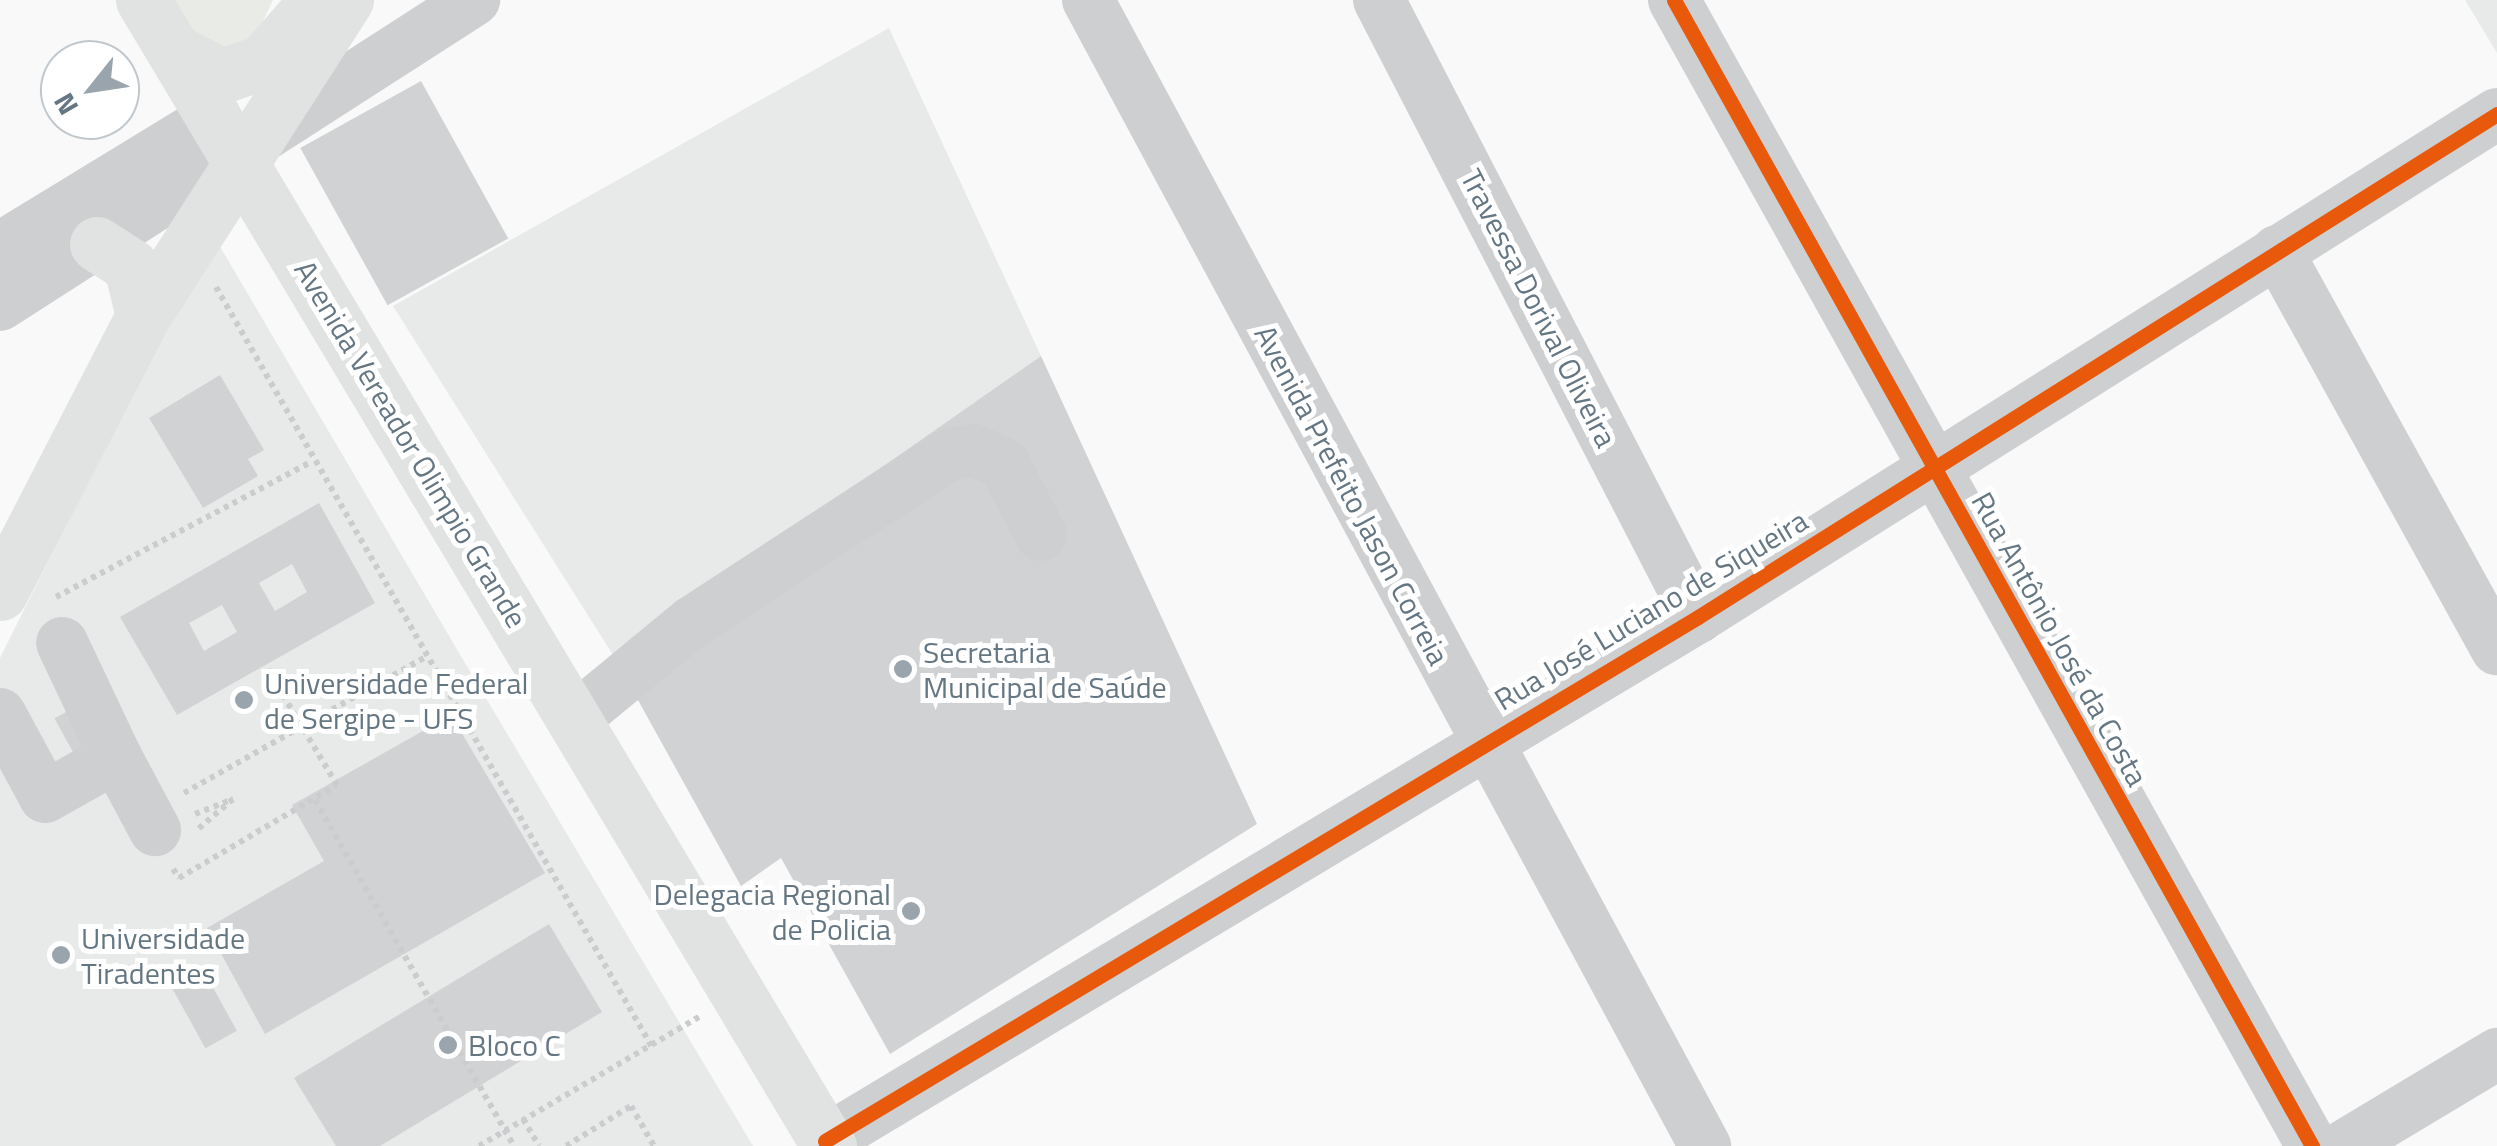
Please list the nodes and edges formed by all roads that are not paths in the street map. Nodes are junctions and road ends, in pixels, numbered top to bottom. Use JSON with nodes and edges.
{"nodes":[{"id":1,"x":143,"y":0,"type":"edge"},
{"id":2,"x":317,"y":0,"type":"edge"},
{"id":3,"x":346,"y":0,"type":"edge"},
{"id":4,"x":474,"y":0,"type":"edge"},
{"id":5,"x":1088,"y":0,"type":"edge"},
{"id":6,"x":1379,"y":0,"type":"edge"},
{"id":7,"x":1674,"y":0,"type":"edge"},
{"id":8,"x":174,"y":51,"type":"junction"},
{"id":9,"x":2497,"y":114,"type":"edge"},
{"id":10,"x":227,"y":135,"type":"junction"},
{"id":11,"x":97,"y":244,"type":"junction"},
{"id":12,"x":0,"y":248,"type":"edge"},
{"id":13,"x":2278,"y":251,"type":"junction"},
{"id":14,"x":0,"y":304,"type":"edge"},
{"id":15,"x":143,"y":316,"type":"junction"},
{"id":16,"x":1934,"y":470,"type":"junction"},
{"id":17,"x":1041,"y":535,"type":"dead end"},
{"id":18,"x":0,"y":593,"type":"edge"},
{"id":19,"x":1698,"y":617,"type":"junction"},
{"id":20,"x":62,"y":643,"type":"road end"},
{"id":21,"x":2497,"y":649,"type":"edge"},
{"id":22,"x":0,"y":714,"type":"edge"},
{"id":23,"x":573,"y":720,"type":"junction"},
{"id":24,"x":1484,"y":742,"type":"junction"},
{"id":25,"x":116,"y":756,"type":"junction"},
{"id":26,"x":165,"y":834,"type":"road end"},
{"id":27,"x":2497,"y":1054,"type":"edge"},
{"id":28,"x":827,"y":1143,"type":"edge"},
{"id":29,"x":1705,"y":1146,"type":"edge"},
{"id":30,"x":2312,"y":1146,"type":"edge"},
{"id":31,"x":2344,"y":1146,"type":"edge"}],
"edges":[{"from":1,"to":8,"type":"main road","name":"Avenida Vereador Olimpio Grande"},
{"from":2,"to":8,"type":"main road"},
{"from":3,"to":10,"type":"main road"},
{"from":4,"to":10,"type":"street"},
{"from":5,"to":24,"type":"street","name":"Avenida Prefeito Jason Correia"},
{"from":6,"to":19,"type":"street","name":"Travessa Dorival Oliveira"},
{"from":7,"to":16,"type":"street","name":"Rua Antônio José da Costa"},
{"from":8,"to":10,"type":"main road","name":"Avenida Vereador Olimpio Grande"},
{"from":9,"to":13,"type":"street","name":"Rua José Luciano de Siqueira"},
{"from":10,"to":11,"type":"street"},
{"from":10,"to":12,"type":"street"},
{"from":10,"to":15,"type":"main road"},
{"from":10,"to":23,"type":"main road","name":"Avenida Vereador Olimpio Grande"},
{"from":11,"to":14,"type":"street"},
{"from":11,"to":15,"type":"main road"},
{"from":13,"to":16,"type":"street","name":"Rua José Luciano de Siqueira"},
{"from":13,"to":21,"type":"street"},
{"from":15,"to":18,"type":"main road"},
{"from":16,"to":19,"type":"street","name":"Rua José Luciano de Siqueira"},
{"from":16,"to":30,"type":"street","name":"Rua Antônio José da Costa"},
{"from":17,"to":23,"type":"street"},
{"from":19,"to":24,"type":"street","name":"Rua José Luciano de Siqueira"},
{"from":20,"to":25,"type":"street"},
{"from":22,"to":25,"type":"street"},
{"from":23,"to":28,"type":"main road","name":"Avenida Vereador Olimpio Grande"},
{"from":24,"to":28,"type":"street","name":"Rua José Luciano de Siqueira"},
{"from":24,"to":29,"type":"street","name":"Avenida Prefeito Jason Correia"},
{"from":25,"to":26,"type":"street"},
{"from":27,"to":31,"type":"street"}]}
